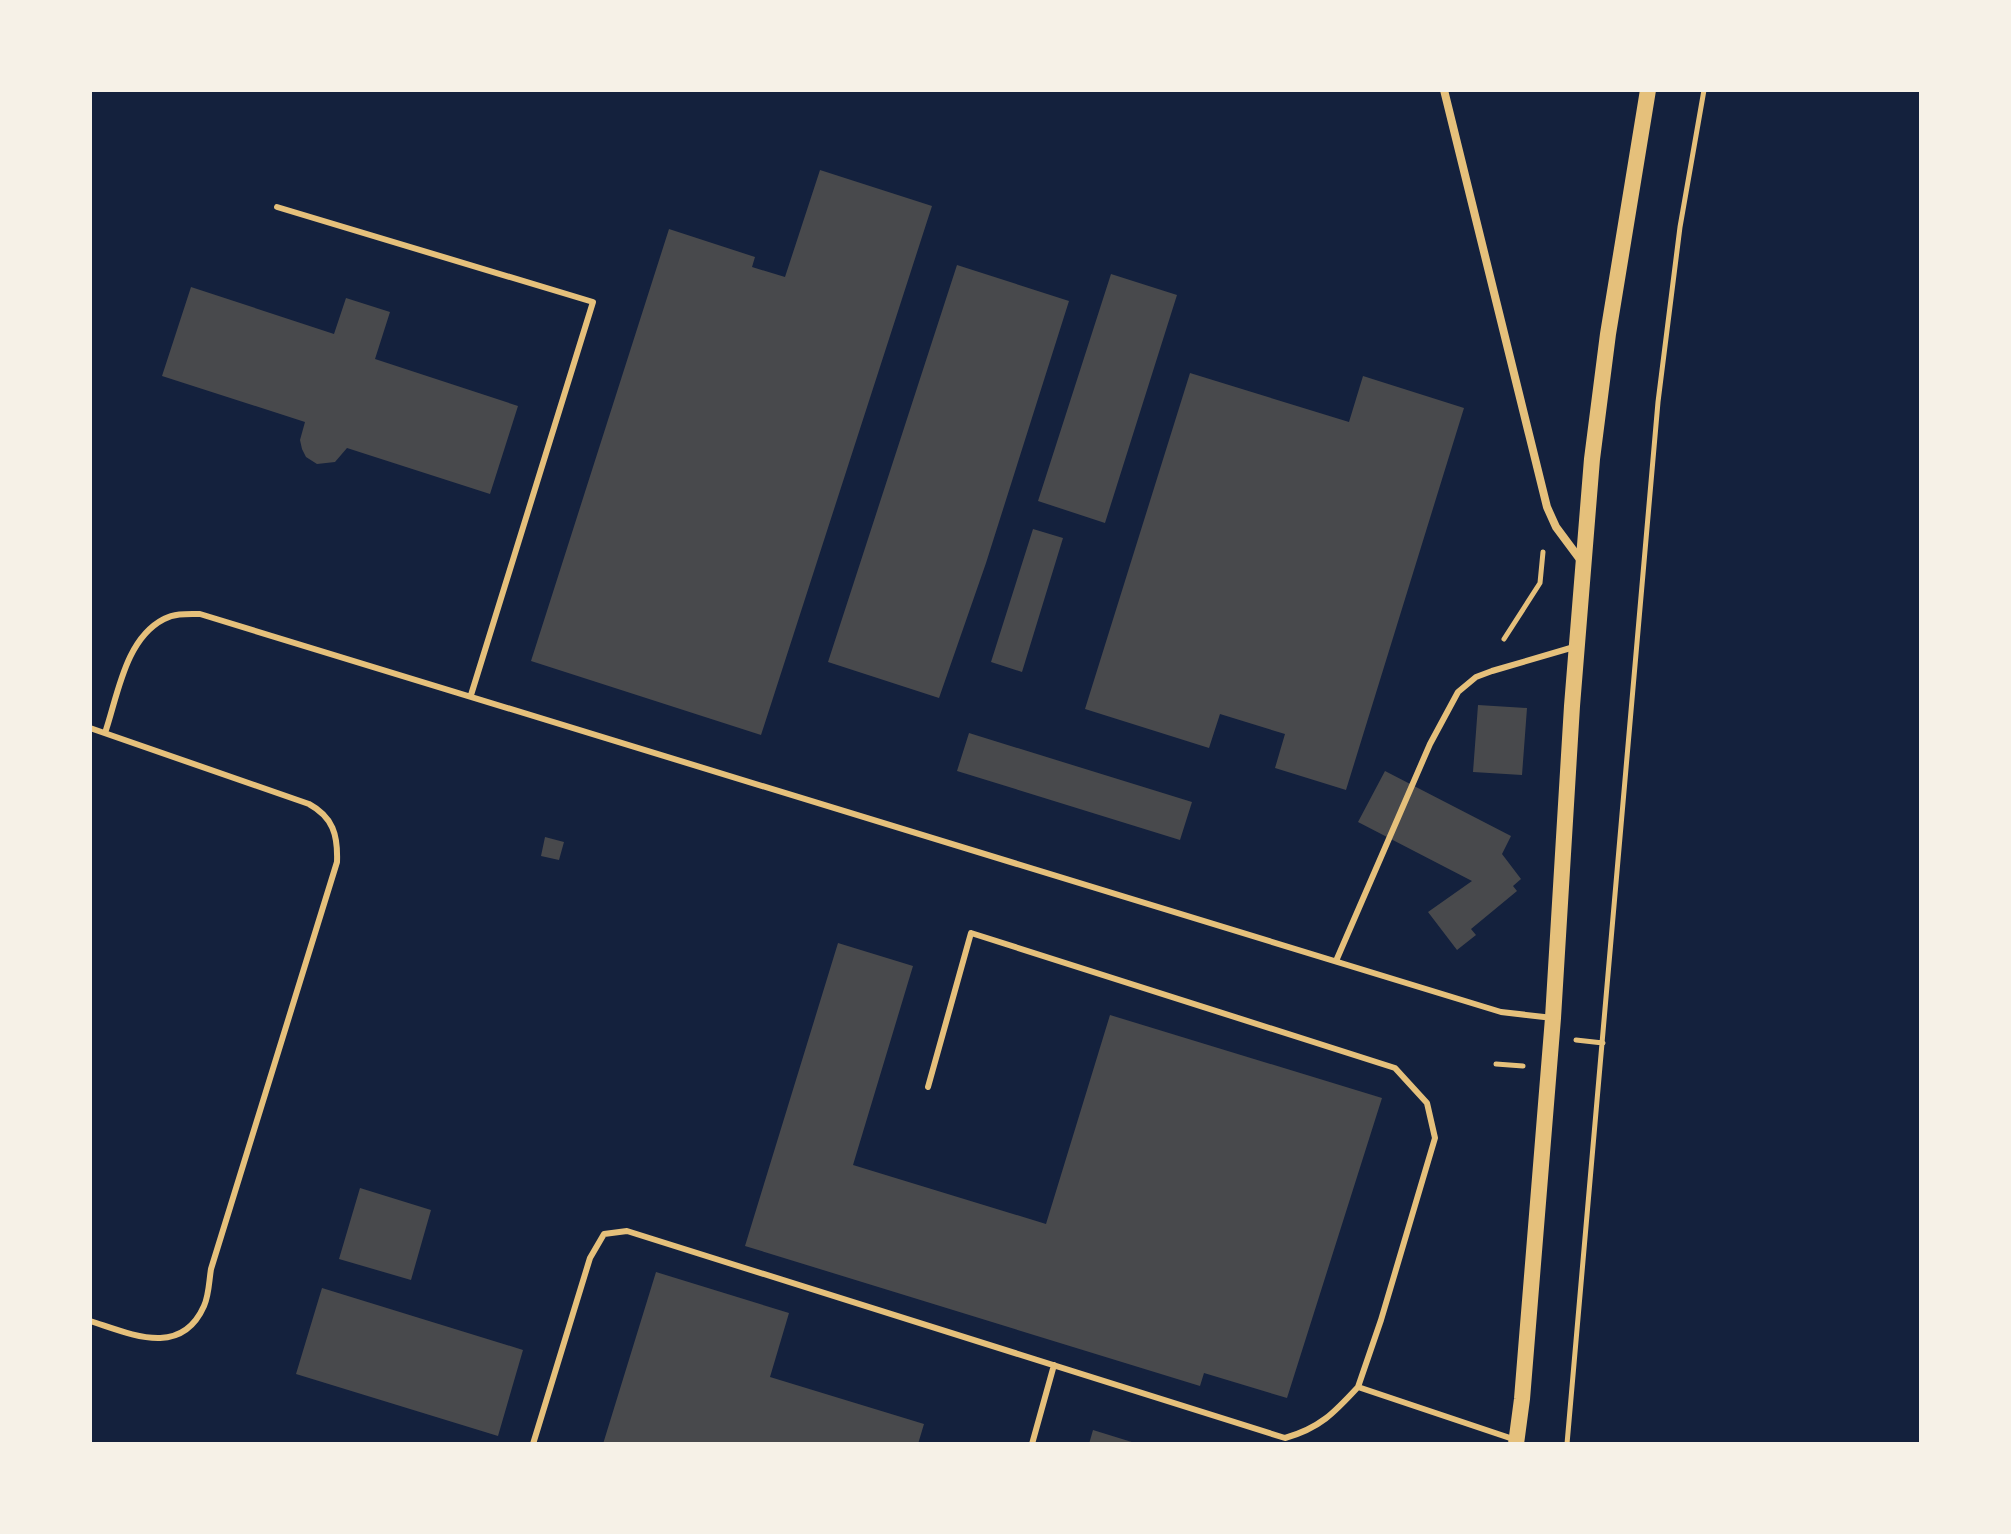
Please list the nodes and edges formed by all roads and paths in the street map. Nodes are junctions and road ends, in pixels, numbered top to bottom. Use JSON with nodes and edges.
{"nodes":[{"id":1,"x":1444,"y":90,"type":"edge"},
{"id":2,"x":1648,"y":90,"type":"edge"},
{"id":3,"x":1704,"y":90,"type":"edge"},
{"id":4,"x":277,"y":207,"type":"dead end"},
{"id":5,"x":1547,"y":507,"type":"junction"},
{"id":6,"x":1584,"y":565,"type":"junction"},
{"id":7,"x":1504,"y":639,"type":"dead end"},
{"id":8,"x":1577,"y":646,"type":"junction"},
{"id":9,"x":471,"y":695,"type":"junction"},
{"id":10,"x":90,"y":728,"type":"edge"},
{"id":11,"x":105,"y":733,"type":"junction"},
{"id":12,"x":1336,"y":961,"type":"junction"},
{"id":13,"x":1553,"y":1018,"type":"junction"},
{"id":14,"x":1571,"y":1039,"type":"dead end"},
{"id":15,"x":1603,"y":1043,"type":"junction"},
{"id":16,"x":1496,"y":1064,"type":"dead end"},
{"id":17,"x":1524,"y":1066,"type":"dead end"},
{"id":18,"x":928,"y":1087,"type":"dead end"},
{"id":19,"x":90,"y":1321,"type":"edge"},
{"id":20,"x":1054,"y":1365,"type":"junction"},
{"id":21,"x":1358,"y":1387,"type":"junction"},
{"id":22,"x":1516,"y":1442,"type":"edge"},
{"id":23,"x":533,"y":1444,"type":"edge"},
{"id":24,"x":1032,"y":1444,"type":"edge"},
{"id":25,"x":1567,"y":1444,"type":"edge"}],
"edges":[{"from":1,"to":5,"type":"street"},
{"from":2,"to":6,"type":"main road"},
{"from":3,"to":15,"type":"path"},
{"from":4,"to":9,"type":"lane"},
{"from":5,"to":6,"type":"street"},
{"from":5,"to":7,"type":"path"},
{"from":6,"to":8,"type":"main road"},
{"from":8,"to":12,"type":"lane"},
{"from":8,"to":13,"type":"main road"},
{"from":9,"to":11,"type":"lane"},
{"from":9,"to":12,"type":"lane"},
{"from":10,"to":11,"type":"lane"},
{"from":11,"to":19,"type":"lane"},
{"from":12,"to":13,"type":"lane"},
{"from":13,"to":22,"type":"main road"},
{"from":14,"to":15,"type":"path"},
{"from":15,"to":25,"type":"path"},
{"from":16,"to":17,"type":"path"},
{"from":18,"to":21,"type":"lane"},
{"from":20,"to":21,"type":"lane"},
{"from":20,"to":23,"type":"lane"},
{"from":20,"to":24,"type":"lane"},
{"from":21,"to":22,"type":"lane"}]}
